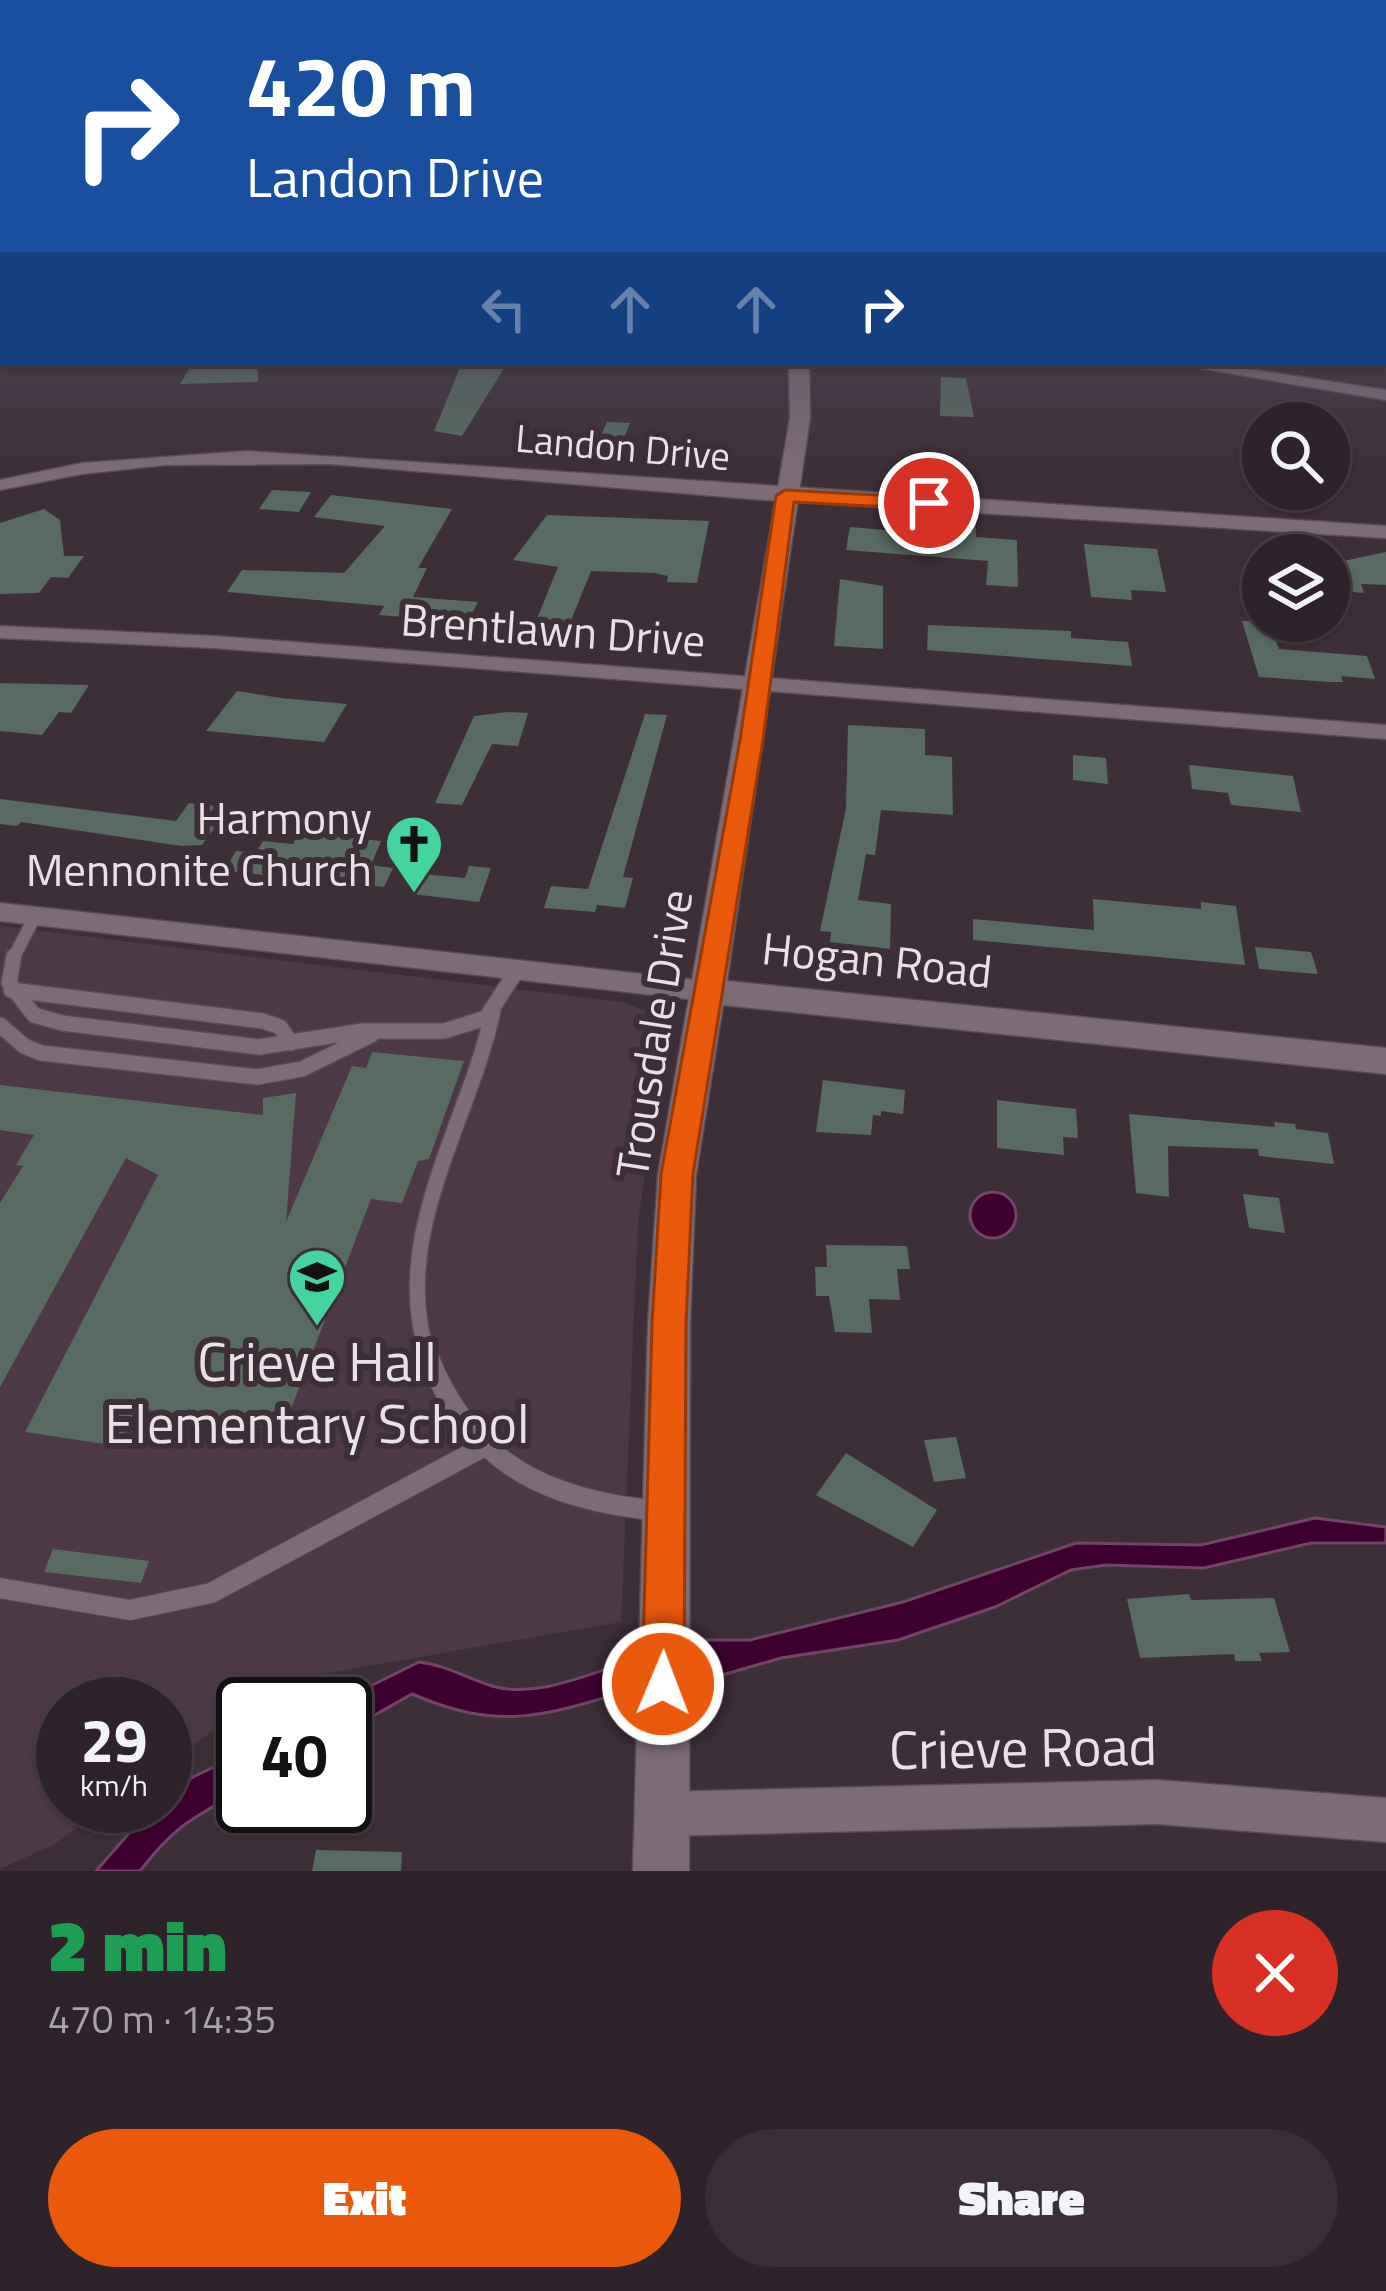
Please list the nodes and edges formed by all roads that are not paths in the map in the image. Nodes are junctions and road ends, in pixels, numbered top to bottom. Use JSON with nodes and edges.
{"nodes":[{"id":1,"x":799,"y":366,"type":"edge"},
{"id":2,"x":1198,"y":366,"type":"edge"},
{"id":3,"x":1386,"y":395,"type":"edge"},
{"id":4,"x":0,"y":485,"type":"edge"},
{"id":5,"x":785,"y":496,"type":"junction"},
{"id":6,"x":1386,"y":532,"type":"edge"},
{"id":7,"x":0,"y":632,"type":"edge"},
{"id":8,"x":760,"y":683,"type":"junction"},
{"id":9,"x":1386,"y":732,"type":"edge"},
{"id":10,"x":0,"y":912,"type":"edge"},
{"id":11,"x":35,"y":916,"type":"junction"},
{"id":12,"x":517,"y":970,"type":"junction"},
{"id":13,"x":6,"y":990,"type":"edge"},
{"id":14,"x":706,"y":991,"type":"junction"},
{"id":15,"x":494,"y":1011,"type":"junction"},
{"id":16,"x":0,"y":1025,"type":"edge"},
{"id":17,"x":380,"y":1031,"type":"junction"},
{"id":18,"x":291,"y":1043,"type":"junction"},
{"id":19,"x":1386,"y":1061,"type":"edge"},
{"id":20,"x":483,"y":1447,"type":"junction"},
{"id":21,"x":665,"y":1512,"type":"junction"},
{"id":22,"x":0,"y":1588,"type":"edge"},
{"id":23,"x":661,"y":1814,"type":"junction"},
{"id":24,"x":1386,"y":1820,"type":"edge"},
{"id":25,"x":661,"y":1871,"type":"edge"}],
"edges":[{"from":1,"to":5,"type":"street","name":"Trousdale Drive"},
{"from":2,"to":3,"type":"street"},
{"from":4,"to":5,"type":"street","name":"Landon Drive"},
{"from":5,"to":6,"type":"street","name":"Landon Drive"},
{"from":5,"to":8,"type":"street","name":"Trousdale Drive"},
{"from":7,"to":8,"type":"street","name":"Brentlawn Drive"},
{"from":8,"to":9,"type":"street","name":"Brentlawn Drive"},
{"from":8,"to":14,"type":"street","name":"Trousdale Drive"},
{"from":10,"to":11,"type":"street","name":"Hogan Road"},
{"from":11,"to":12,"type":"street","name":"Hogan Road"},
{"from":11,"to":13,"type":"lane"},
{"from":12,"to":14,"type":"street","name":"Hogan Road"},
{"from":12,"to":15,"type":"lane"},
{"from":13,"to":18,"type":"lane"},
{"from":13,"to":18,"type":"lane"},
{"from":14,"to":19,"type":"street","name":"Hogan Road"},
{"from":14,"to":21,"type":"street","name":"Trousdale Drive"},
{"from":15,"to":17,"type":"lane"},
{"from":15,"to":20,"type":"lane"},
{"from":16,"to":17,"type":"lane"},
{"from":17,"to":18,"type":"lane"},
{"from":20,"to":21,"type":"lane"},
{"from":20,"to":22,"type":"lane"},
{"from":21,"to":23,"type":"street","name":"Trousdale Drive"},
{"from":23,"to":24,"type":"street","name":"Crieve Road"},
{"from":23,"to":25,"type":"street","name":"Trousdale Drive"}]}
